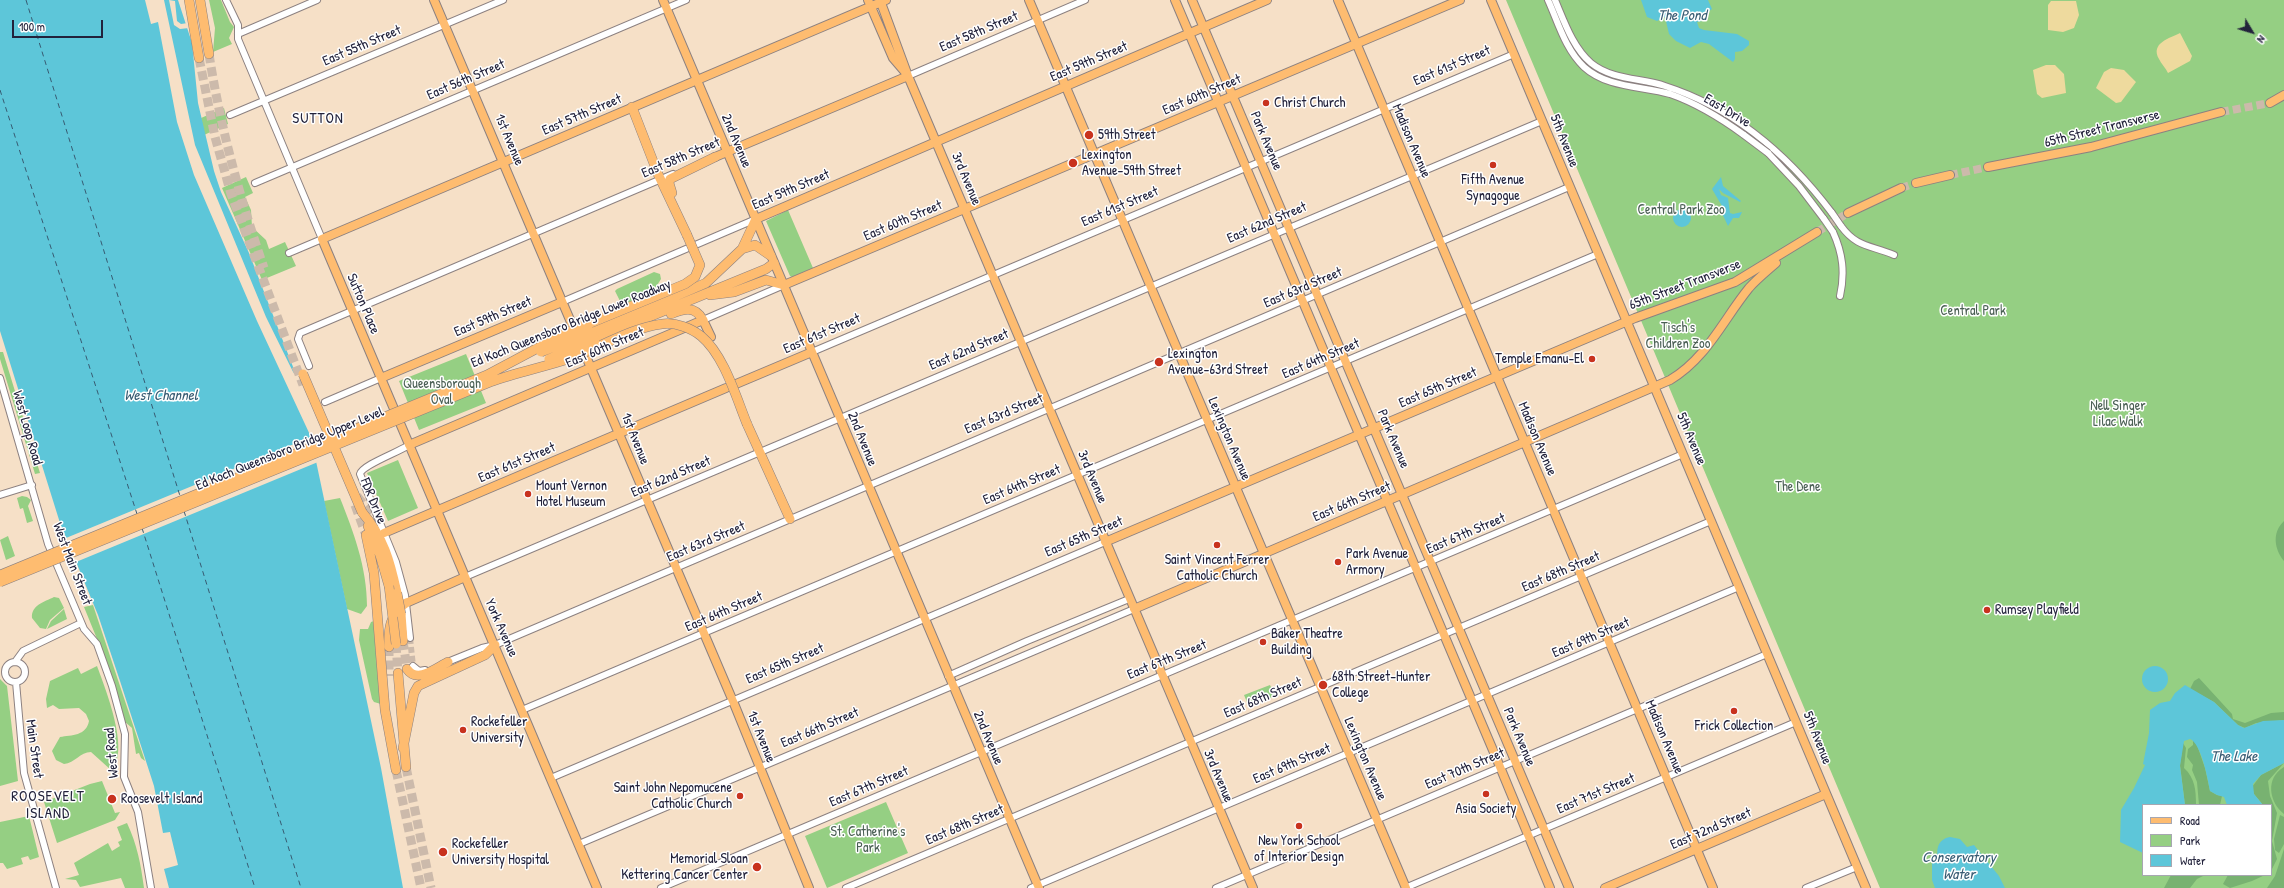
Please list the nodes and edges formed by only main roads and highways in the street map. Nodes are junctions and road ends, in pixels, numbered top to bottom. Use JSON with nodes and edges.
{"nodes":[{"id":1,"x":189,"y":0,"type":"edge"},
{"id":2,"x":200,"y":0,"type":"edge"},
{"id":3,"x":205,"y":0,"type":"edge"},
{"id":4,"x":434,"y":0,"type":"edge"},
{"id":5,"x":663,"y":0,"type":"edge"},
{"id":6,"x":1029,"y":0,"type":"edge"},
{"id":7,"x":1175,"y":0,"type":"edge"},
{"id":8,"x":1192,"y":0,"type":"edge"},
{"id":9,"x":1267,"y":0,"type":"edge"},
{"id":10,"x":1338,"y":0,"type":"edge"},
{"id":11,"x":1460,"y":0,"type":"edge"},
{"id":12,"x":1492,"y":0,"type":"edge"},
{"id":13,"x":882,"y":1,"type":"edge"},
{"id":14,"x":870,"y":3,"type":"edge"},
{"id":15,"x":204,"y":18,"type":"junction"},
{"id":16,"x":888,"y":19,"type":"junction"},
{"id":17,"x":1204,"y":27,"type":"junction"},
{"id":18,"x":1189,"y":33,"type":"junction"},
{"id":19,"x":885,"y":40,"type":"junction"},
{"id":20,"x":1356,"y":44,"type":"junction"},
{"id":21,"x":209,"y":54,"type":"tunnel mouth"},
{"id":22,"x":199,"y":58,"type":"tunnel mouth"},
{"id":23,"x":908,"y":76,"type":"junction"},
{"id":24,"x":697,"y":80,"type":"junction"},
{"id":25,"x":1066,"y":87,"type":"junction"},
{"id":26,"x":1233,"y":95,"type":"junction"},
{"id":27,"x":2284,"y":95,"type":"edge"},
{"id":28,"x":1218,"y":101,"type":"junction"},
{"id":29,"x":2284,"y":101,"type":"edge"},
{"id":30,"x":632,"y":107,"type":"junction"},
{"id":31,"x":2221,"y":112,"type":"tunnel mouth"},
{"id":32,"x":936,"y":142,"type":"junction"},
{"id":33,"x":727,"y":152,"type":"junction"},
{"id":34,"x":1095,"y":155,"type":"junction"},
{"id":35,"x":715,"y":157,"type":"joint"},
{"id":36,"x":504,"y":162,"type":"junction"},
{"id":37,"x":1988,"y":167,"type":"tunnel mouth"},
{"id":38,"x":1950,"y":175,"type":"tunnel mouth"},
{"id":39,"x":1916,"y":183,"type":"tunnel mouth"},
{"id":40,"x":1901,"y":188,"type":"tunnel mouth"},
{"id":41,"x":965,"y":209,"type":"junction"},
{"id":42,"x":1848,"y":213,"type":"tunnel mouth"},
{"id":43,"x":679,"y":217,"type":"junction"},
{"id":44,"x":756,"y":219,"type":"junction"},
{"id":45,"x":1817,"y":232,"type":"tunnel mouth"},
{"id":46,"x":322,"y":239,"type":"joint"},
{"id":47,"x":1793,"y":248,"type":"junction"},
{"id":48,"x":742,"y":249,"type":"junction"},
{"id":49,"x":772,"y":259,"type":"junction"},
{"id":50,"x":784,"y":285,"type":"junction"},
{"id":51,"x":699,"y":296,"type":"junction"},
{"id":52,"x":562,"y":302,"type":"junction"},
{"id":53,"x":703,"y":320,"type":"junction"},
{"id":54,"x":1627,"y":321,"type":"junction"},
{"id":55,"x":711,"y":337,"type":"dead end"},
{"id":56,"x":595,"y":338,"type":"junction"},
{"id":57,"x":812,"y":352,"type":"junction"},
{"id":58,"x":591,"y":369,"type":"junction"},
{"id":59,"x":303,"y":374,"type":"tunnel mouth"},
{"id":60,"x":1497,"y":377,"type":"junction"},
{"id":61,"x":381,"y":378,"type":"junction"},
{"id":62,"x":736,"y":384,"type":"dead end"},
{"id":63,"x":726,"y":388,"type":"dead end"},
{"id":64,"x":1655,"y":388,"type":"junction"},
{"id":65,"x":1374,"y":429,"type":"junction"},
{"id":66,"x":619,"y":433,"type":"junction"},
{"id":67,"x":1360,"y":435,"type":"junction"},
{"id":68,"x":1525,"y":443,"type":"junction"},
{"id":69,"x":409,"y":445,"type":"junction"},
{"id":70,"x":1236,"y":487,"type":"junction"},
{"id":71,"x":1402,"y":495,"type":"junction"},
{"id":72,"x":1388,"y":501,"type":"junction"},
{"id":73,"x":437,"y":511,"type":"junction"},
{"id":74,"x":790,"y":519,"type":"road end"},
{"id":75,"x":376,"y":520,"type":"tunnel mouth"},
{"id":76,"x":384,"y":533,"type":"joint"},
{"id":77,"x":366,"y":535,"type":"tunnel mouth"},
{"id":78,"x":1105,"y":542,"type":"junction"},
{"id":79,"x":383,"y":554,"type":"junction"},
{"id":80,"x":1264,"y":554,"type":"junction"},
{"id":81,"x":0,"y":571,"type":"edge"},
{"id":82,"x":0,"y":575,"type":"edge"},
{"id":83,"x":465,"y":577,"type":"junction"},
{"id":84,"x":0,"y":582,"type":"edge"},
{"id":85,"x":0,"y":586,"type":"edge"},
{"id":86,"x":406,"y":603,"type":"joint"},
{"id":87,"x":1134,"y":609,"type":"junction"},
{"id":88,"x":399,"y":642,"type":"junction"},
{"id":89,"x":495,"y":645,"type":"junction"},
{"id":90,"x":448,"y":662,"type":"road end"},
{"id":91,"x":410,"y":668,"type":"dead end"},
{"id":92,"x":398,"y":673,"type":"tunnel mouth"},
{"id":93,"x":389,"y":676,"type":"tunnel mouth"},
{"id":94,"x":390,"y":732,"type":"junction"},
{"id":95,"x":403,"y":748,"type":"junction"},
{"id":96,"x":406,"y":766,"type":"tunnel mouth"},
{"id":97,"x":396,"y":770,"type":"tunnel mouth"},
{"id":98,"x":1826,"y":794,"type":"junction"},
{"id":99,"x":1697,"y":849,"type":"junction"},
{"id":100,"x":1036,"y":887,"type":"edge"},
{"id":101,"x":598,"y":888,"type":"edge"},
{"id":102,"x":809,"y":888,"type":"edge"},
{"id":103,"x":1253,"y":888,"type":"edge"},
{"id":104,"x":1405,"y":888,"type":"edge"},
{"id":105,"x":1550,"y":888,"type":"edge"},
{"id":106,"x":1569,"y":888,"type":"edge"},
{"id":107,"x":1605,"y":888,"type":"edge"},
{"id":108,"x":1713,"y":888,"type":"edge"},
{"id":109,"x":1866,"y":888,"type":"edge"}],
"edges":[{"from":1,"to":22,"type":"highway"},
{"from":2,"to":15,"type":"highway"},
{"from":3,"to":15,"type":"highway"},
{"from":4,"to":36,"type":"main road","name":"1st Avenue"},
{"from":5,"to":24,"type":"main road","name":"2nd Avenue"},
{"from":6,"to":25,"type":"main road","name":"Lexington Avenue"},
{"from":7,"to":18,"type":"main road","name":"Park Avenue"},
{"from":8,"to":17,"type":"main road","name":"Park Avenue"},
{"from":9,"to":17,"type":"main road","name":"East 59th Street"},
{"from":10,"to":20,"type":"main road","name":"Madison Avenue"},
{"from":11,"to":20,"type":"main road","name":"East 60th Street"},
{"from":12,"to":54,"type":"main road","name":"5th Avenue"},
{"from":13,"to":14,"type":"main road","name":"East 57th Street"},
{"from":13,"to":16,"type":"main road","name":"3rd Avenue"},
{"from":14,"to":19,"type":"main road","name":"3rd Avenue"},
{"from":14,"to":24,"type":"main road","name":"East 57th Street"},
{"from":15,"to":21,"type":"highway"},
{"from":16,"to":19,"type":"main road"},
{"from":16,"to":23,"type":"main road","name":"3rd Avenue"},
{"from":17,"to":18,"type":"main road","name":"East 59th Street"},
{"from":17,"to":26,"type":"main road","name":"Park Avenue"},
{"from":18,"to":25,"type":"main road","name":"East 59th Street"},
{"from":18,"to":28,"type":"main road","name":"Park Avenue"},
{"from":19,"to":23,"type":"main road","name":"3rd Avenue"},
{"from":20,"to":26,"type":"main road","name":"East 60th Street"},
{"from":20,"to":60,"type":"main road","name":"Madison Avenue"},
{"from":23,"to":32,"type":"main road","name":"3rd Avenue"},
{"from":23,"to":33,"type":"main road","name":"East 58th Street"},
{"from":24,"to":30,"type":"main road","name":"East 57th Street"},
{"from":24,"to":33,"type":"main road","name":"2nd Avenue"},
{"from":25,"to":32,"type":"main road","name":"East 59th Street"},
{"from":25,"to":34,"type":"main road","name":"Lexington Avenue"},
{"from":26,"to":28,"type":"main road","name":"East 60th Street"},
{"from":26,"to":65,"type":"main road","name":"Park Avenue"},
{"from":27,"to":29,"type":"main road"},
{"from":28,"to":34,"type":"main road","name":"East 60th Street"},
{"from":28,"to":67,"type":"main road","name":"Park Avenue"},
{"from":30,"to":36,"type":"main road","name":"East 57th Street"},
{"from":30,"to":43,"type":"highway"},
{"from":31,"to":37,"type":"main road","name":"65th Street Transverse"},
{"from":32,"to":41,"type":"main road","name":"3rd Avenue"},
{"from":32,"to":44,"type":"main road","name":"East 59th Street"},
{"from":33,"to":35,"type":"main road","name":"East 58th Street"},
{"from":33,"to":44,"type":"main road","name":"2nd Avenue"},
{"from":34,"to":41,"type":"main road","name":"East 60th Street"},
{"from":34,"to":70,"type":"main road","name":"Lexington Avenue"},
{"from":35,"to":43,"type":"highway"},
{"from":36,"to":46,"type":"main road","name":"East 57th Street"},
{"from":36,"to":52,"type":"main road","name":"1st Avenue"},
{"from":38,"to":39,"type":"main road"},
{"from":40,"to":42,"type":"main road"},
{"from":41,"to":50,"type":"main road","name":"East 60th Street"},
{"from":41,"to":78,"type":"main road","name":"3rd Avenue"},
{"from":43,"to":82,"type":"highway","name":"Ed Koch Queensboro Bridge Upper Level","bridge":true},
{"from":44,"to":48,"type":"highway"},
{"from":44,"to":49,"type":"main road","name":"2nd Avenue"},
{"from":45,"to":47,"type":"main road","name":"65th Street Transverse"},
{"from":46,"to":61,"type":"main road","name":"Sutton Place"},
{"from":47,"to":54,"type":"main road","name":"65th Street Transverse"},
{"from":47,"to":64,"type":"main road","name":"65th Street Transverse"},
{"from":48,"to":49,"type":"highway"},
{"from":48,"to":56,"type":"highway","name":"Ed Koch Queensboro Bridge Lower Roadway"},
{"from":49,"to":50,"type":"main road","name":"2nd Avenue"},
{"from":49,"to":51,"type":"highway"},
{"from":50,"to":51,"type":"highway"},
{"from":50,"to":57,"type":"main road","name":"2nd Avenue"},
{"from":51,"to":56,"type":"highway"},
{"from":52,"to":58,"type":"main road","name":"1st Avenue"},
{"from":52,"to":61,"type":"main road","name":"East 59th Street"},
{"from":53,"to":55,"type":"main road"},
{"from":53,"to":56,"type":"highway"},
{"from":53,"to":58,"type":"main road","name":"East 60th Street"},
{"from":54,"to":60,"type":"main road","name":"East 65th Street"},
{"from":54,"to":64,"type":"main road","name":"5th Avenue"},
{"from":56,"to":81,"type":"highway","name":"Ed Koch Queensboro Bridge Lower Roadway","bridge":true},
{"from":56,"to":85,"type":"highway","bridge":true},
{"from":57,"to":62,"type":"main road","name":"East 61st Street"},
{"from":57,"to":100,"type":"main road","name":"2nd Avenue"},
{"from":58,"to":66,"type":"main road","name":"1st Avenue"},
{"from":58,"to":69,"type":"main road","name":"East 60th Street"},
{"from":59,"to":79,"type":"highway","name":"FDR Drive","bridge":true},
{"from":60,"to":65,"type":"main road","name":"East 65th Street"},
{"from":60,"to":68,"type":"main road","name":"Madison Avenue"},
{"from":61,"to":69,"type":"main road","name":"York Avenue"},
{"from":63,"to":66,"type":"main road","name":"East 61st Street"},
{"from":64,"to":68,"type":"main road","name":"East 66th Street"},
{"from":64,"to":98,"type":"main road","name":"5th Avenue"},
{"from":65,"to":67,"type":"main road","name":"East 65th Street"},
{"from":65,"to":71,"type":"main road","name":"Park Avenue"},
{"from":66,"to":73,"type":"main road","name":"East 61st Street"},
{"from":66,"to":102,"type":"main road","name":"1st Avenue"},
{"from":67,"to":70,"type":"main road","name":"East 65th Street"},
{"from":67,"to":72,"type":"main road","name":"Park Avenue"},
{"from":68,"to":71,"type":"main road","name":"East 66th Street"},
{"from":68,"to":99,"type":"main road","name":"Madison Avenue"},
{"from":69,"to":73,"type":"main road","name":"York Avenue"},
{"from":70,"to":78,"type":"main road","name":"East 65th Street"},
{"from":70,"to":80,"type":"main road","name":"Lexington Avenue"},
{"from":71,"to":72,"type":"main road","name":"East 66th Street"},
{"from":71,"to":106,"type":"main road","name":"Park Avenue"},
{"from":72,"to":80,"type":"main road","name":"East 66th Street"},
{"from":72,"to":105,"type":"main road","name":"Park Avenue"},
{"from":73,"to":76,"type":"main road","name":"East 61st Street"},
{"from":73,"to":83,"type":"main road","name":"York Avenue"},
{"from":74,"to":84,"type":"highway","name":"Ed Koch Queensboro Bridge Upper Level","bridge":true},
{"from":75,"to":76,"type":"highway"},
{"from":77,"to":94,"type":"highway","name":"FDR Drive"},
{"from":78,"to":87,"type":"main road","name":"3rd Avenue"},
{"from":79,"to":88,"type":"highway","bridge":true},
{"from":79,"to":88,"type":"highway","bridge":true},
{"from":80,"to":87,"type":"main road","name":"East 66th Street"},
{"from":80,"to":104,"type":"main road","name":"Lexington Avenue"},
{"from":83,"to":86,"type":"main road","name":"East 62nd Street"},
{"from":83,"to":89,"type":"main road","name":"York Avenue"},
{"from":86,"to":88,"type":"highway"},
{"from":87,"to":103,"type":"main road","name":"3rd Avenue"},
{"from":89,"to":95,"type":"highway"},
{"from":89,"to":101,"type":"main road","name":"York Avenue"},
{"from":90,"to":91,"type":"highway"},
{"from":92,"to":95,"type":"highway"},
{"from":93,"to":94,"type":"highway"},
{"from":94,"to":97,"type":"highway","name":"FDR Drive"},
{"from":95,"to":96,"type":"highway"},
{"from":98,"to":99,"type":"main road","name":"East 72nd Street"},
{"from":98,"to":109,"type":"main road","name":"5th Avenue"},
{"from":99,"to":107,"type":"main road","name":"East 72nd Street"},
{"from":99,"to":108,"type":"main road","name":"Madison Avenue"}]}
